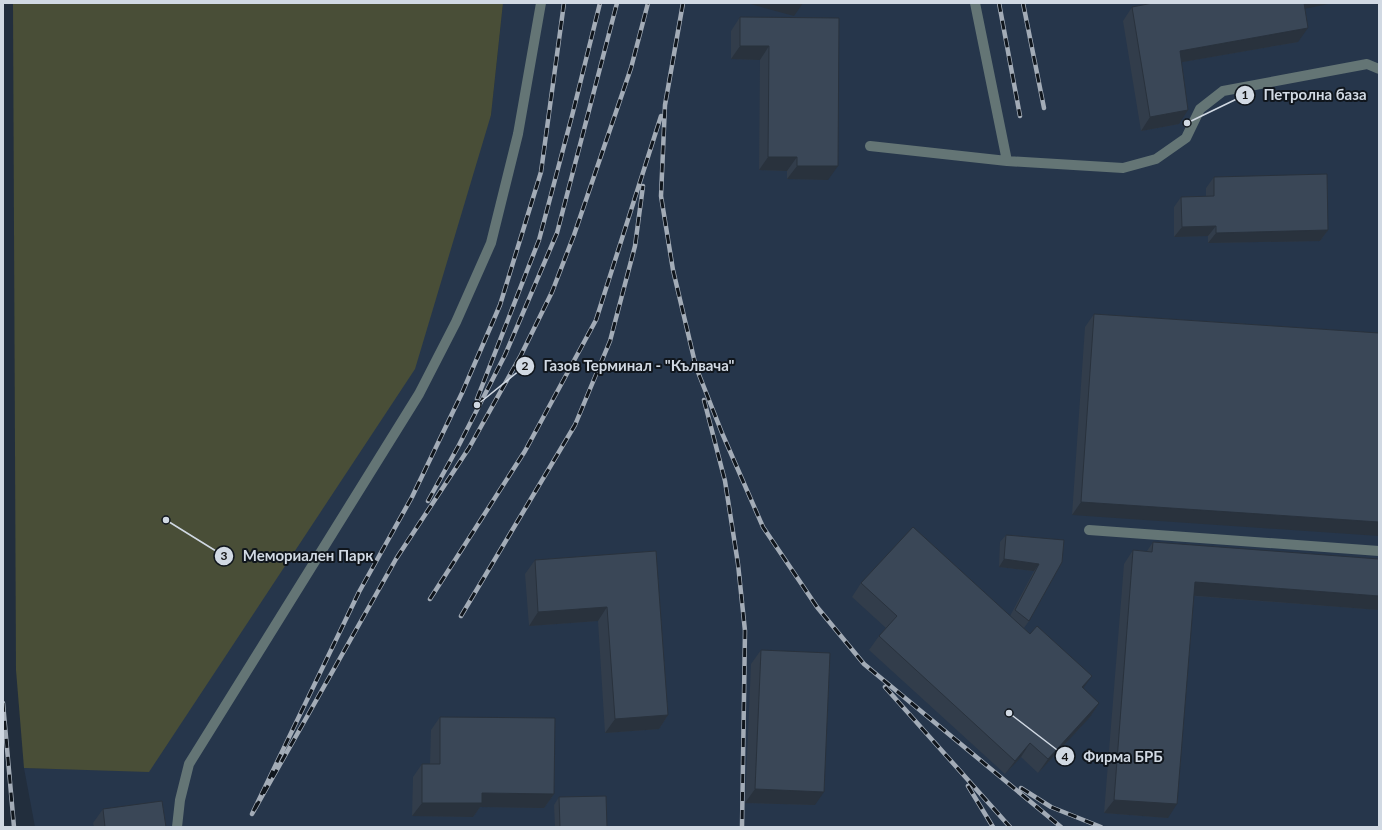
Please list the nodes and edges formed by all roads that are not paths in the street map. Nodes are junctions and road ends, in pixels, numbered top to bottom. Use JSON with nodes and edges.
{"nodes":[{"id":1,"x":541,"y":3,"type":"edge"},
{"id":2,"x":974,"y":3,"type":"edge"},
{"id":3,"x":1379,"y":69,"type":"edge"},
{"id":4,"x":870,"y":146,"type":"dead end"},
{"id":5,"x":1007,"y":161,"type":"junction"},
{"id":6,"x":1089,"y":530,"type":"dead end"},
{"id":7,"x":1379,"y":551,"type":"edge"},
{"id":8,"x":177,"y":827,"type":"edge"}],
"edges":[{"from":1,"to":8,"type":"street"},
{"from":2,"to":5,"type":"street"},
{"from":3,"to":5,"type":"street"},
{"from":4,"to":5,"type":"street"},
{"from":6,"to":7,"type":"street"}]}
